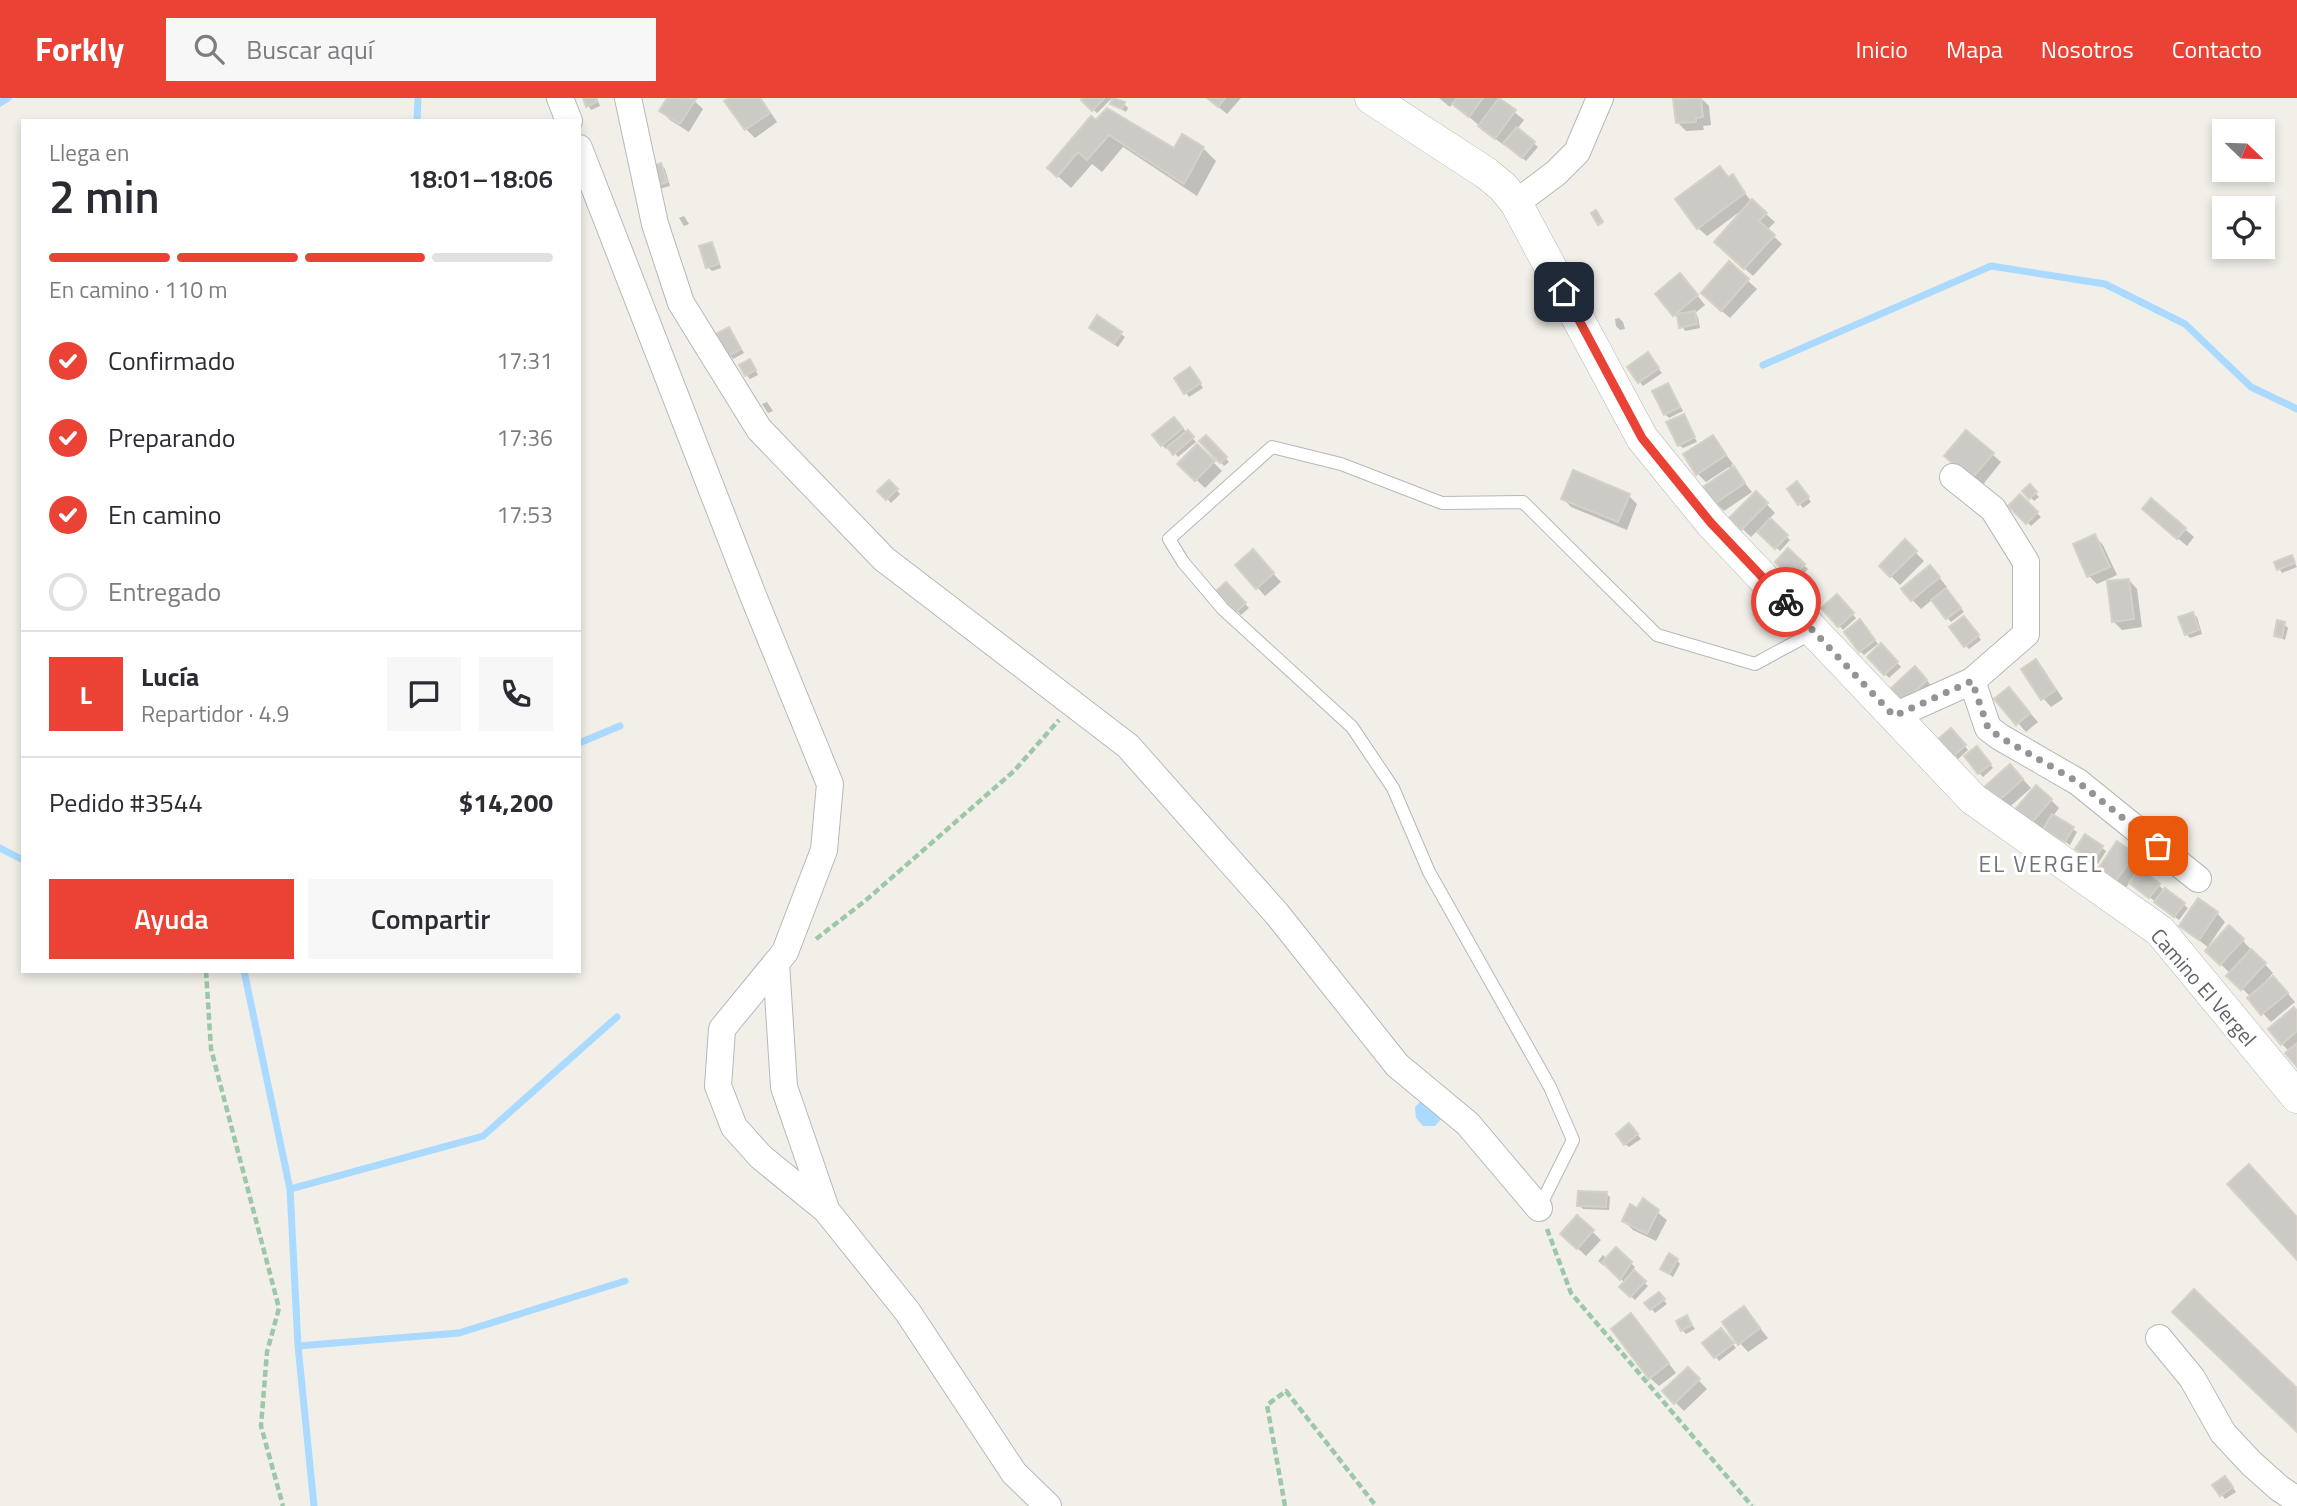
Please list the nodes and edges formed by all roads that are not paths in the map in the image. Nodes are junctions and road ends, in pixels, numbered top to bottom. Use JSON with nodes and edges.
{"nodes":[{"id":1,"x":560,"y":98,"type":"edge"},
{"id":2,"x":628,"y":98,"type":"edge"},
{"id":3,"x":1371,"y":98,"type":"edge"},
{"id":4,"x":1600,"y":98,"type":"edge"},
{"id":5,"x":568,"y":119,"type":"edge"},
{"id":6,"x":581,"y":153,"type":"edge"},
{"id":7,"x":1516,"y":203,"type":"junction"},
{"id":8,"x":1953,"y":477,"type":"dead end"},
{"id":9,"x":1814,"y":631,"type":"junction"},
{"id":10,"x":1972,"y":681,"type":"junction"},
{"id":11,"x":1894,"y":716,"type":"junction"},
{"id":12,"x":2198,"y":878,"type":"dead end"},
{"id":13,"x":781,"y":957,"type":"junction"},
{"id":14,"x":2297,"y":1097,"type":"edge"},
{"id":15,"x":1539,"y":1208,"type":"joint"},
{"id":16,"x":826,"y":1210,"type":"junction"},
{"id":17,"x":2159,"y":1338,"type":"dead end"},
{"id":18,"x":2297,"y":1500,"type":"edge"},
{"id":19,"x":1048,"y":1506,"type":"edge"}],
"edges":[{"from":1,"to":5,"type":"street"},
{"from":2,"to":15,"type":"street"},
{"from":3,"to":7,"type":"street","name":"Camino El Vergel"},
{"from":4,"to":7,"type":"street"},
{"from":6,"to":13,"type":"street"},
{"from":7,"to":9,"type":"street","name":"Camino El Vergel"},
{"from":8,"to":10,"type":"street"},
{"from":9,"to":11,"type":"street","name":"Camino El Vergel"},
{"from":9,"to":15,"type":"lane"},
{"from":10,"to":11,"type":"street"},
{"from":10,"to":12,"type":"street"},
{"from":11,"to":14,"type":"street","name":"Camino El Vergel"},
{"from":13,"to":16,"type":"street"},
{"from":13,"to":16,"type":"street"},
{"from":16,"to":19,"type":"street"},
{"from":17,"to":18,"type":"street"}]}
